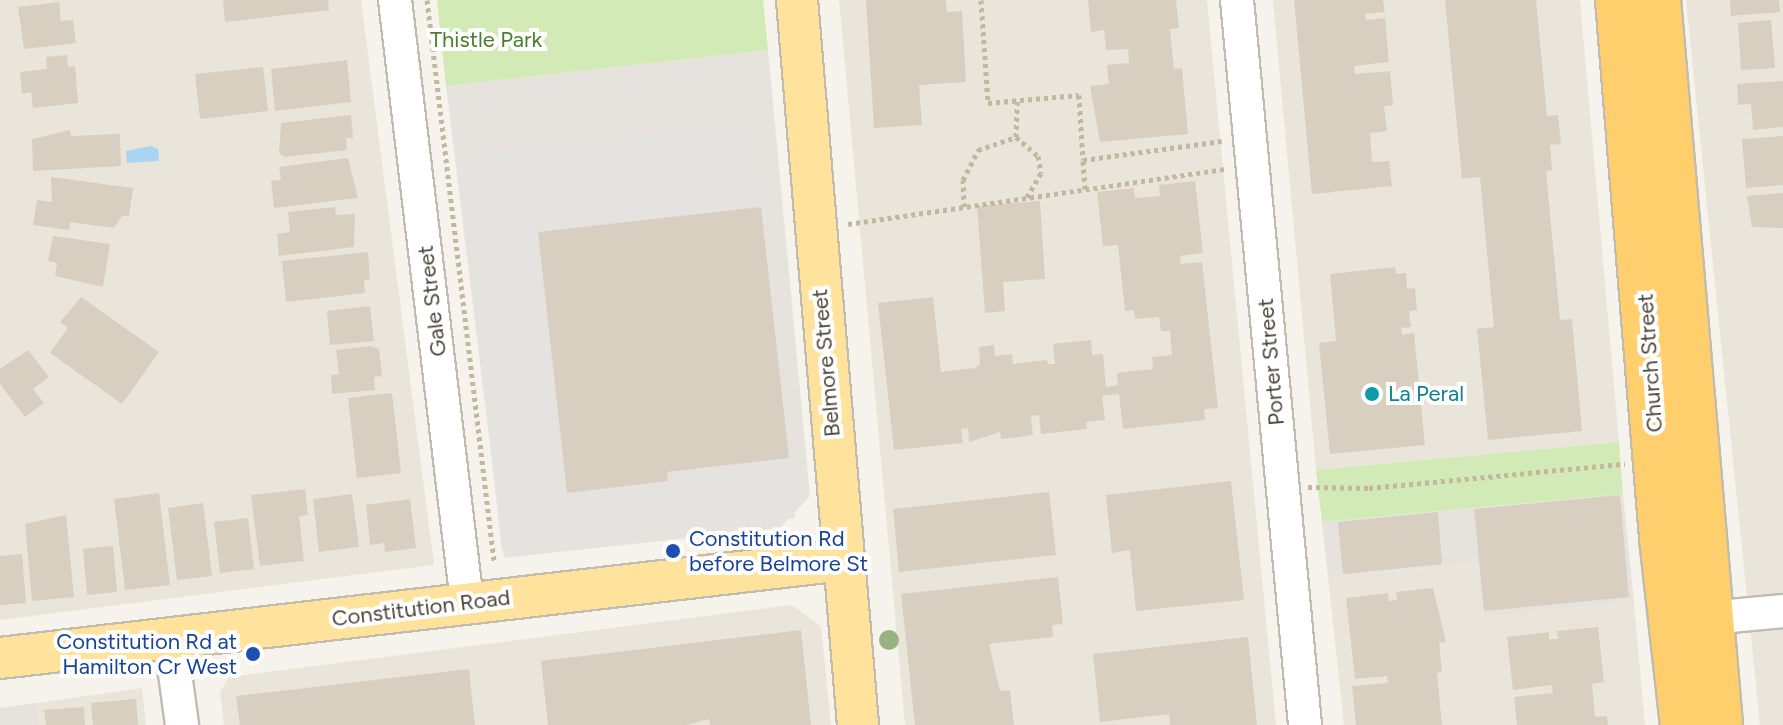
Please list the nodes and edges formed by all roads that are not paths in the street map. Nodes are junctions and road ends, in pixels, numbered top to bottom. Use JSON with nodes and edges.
{"nodes":[{"id":1,"x":395,"y":0,"type":"edge"},
{"id":2,"x":797,"y":0,"type":"edge"},
{"id":3,"x":1237,"y":0,"type":"edge"},
{"id":4,"x":1618,"y":0,"type":"edge"},
{"id":5,"x":1658,"y":0,"type":"edge"},
{"id":6,"x":843,"y":560,"type":"junction"},
{"id":7,"x":467,"y":602,"type":"junction"},
{"id":8,"x":1783,"y":611,"type":"edge"},
{"id":9,"x":1709,"y":618,"type":"junction"},
{"id":10,"x":170,"y":637,"type":"junction"},
{"id":11,"x":0,"y":658,"type":"edge"},
{"id":12,"x":182,"y":725,"type":"edge"},
{"id":13,"x":858,"y":725,"type":"edge"},
{"id":14,"x":1305,"y":725,"type":"edge"},
{"id":15,"x":1683,"y":725,"type":"edge"},
{"id":16,"x":1720,"y":725,"type":"edge"}],
"edges":[{"from":1,"to":7,"type":"street","name":"Gale Street"},
{"from":2,"to":6,"type":"main road","name":"Belmore Street"},
{"from":3,"to":14,"type":"street","name":"Porter Street"},
{"from":4,"to":15,"type":"highway","name":"Church Street"},
{"from":5,"to":9,"type":"highway","name":"Church Street"},
{"from":6,"to":7,"type":"main road","name":"Constitution Road"},
{"from":6,"to":13,"type":"main road","name":"Belmore Street"},
{"from":7,"to":10,"type":"main road","name":"Constitution Road"},
{"from":8,"to":9,"type":"street"},
{"from":9,"to":16,"type":"highway","name":"Church Street"},
{"from":10,"to":11,"type":"main road","name":"Constitution Road"},
{"from":10,"to":12,"type":"street"}]}
